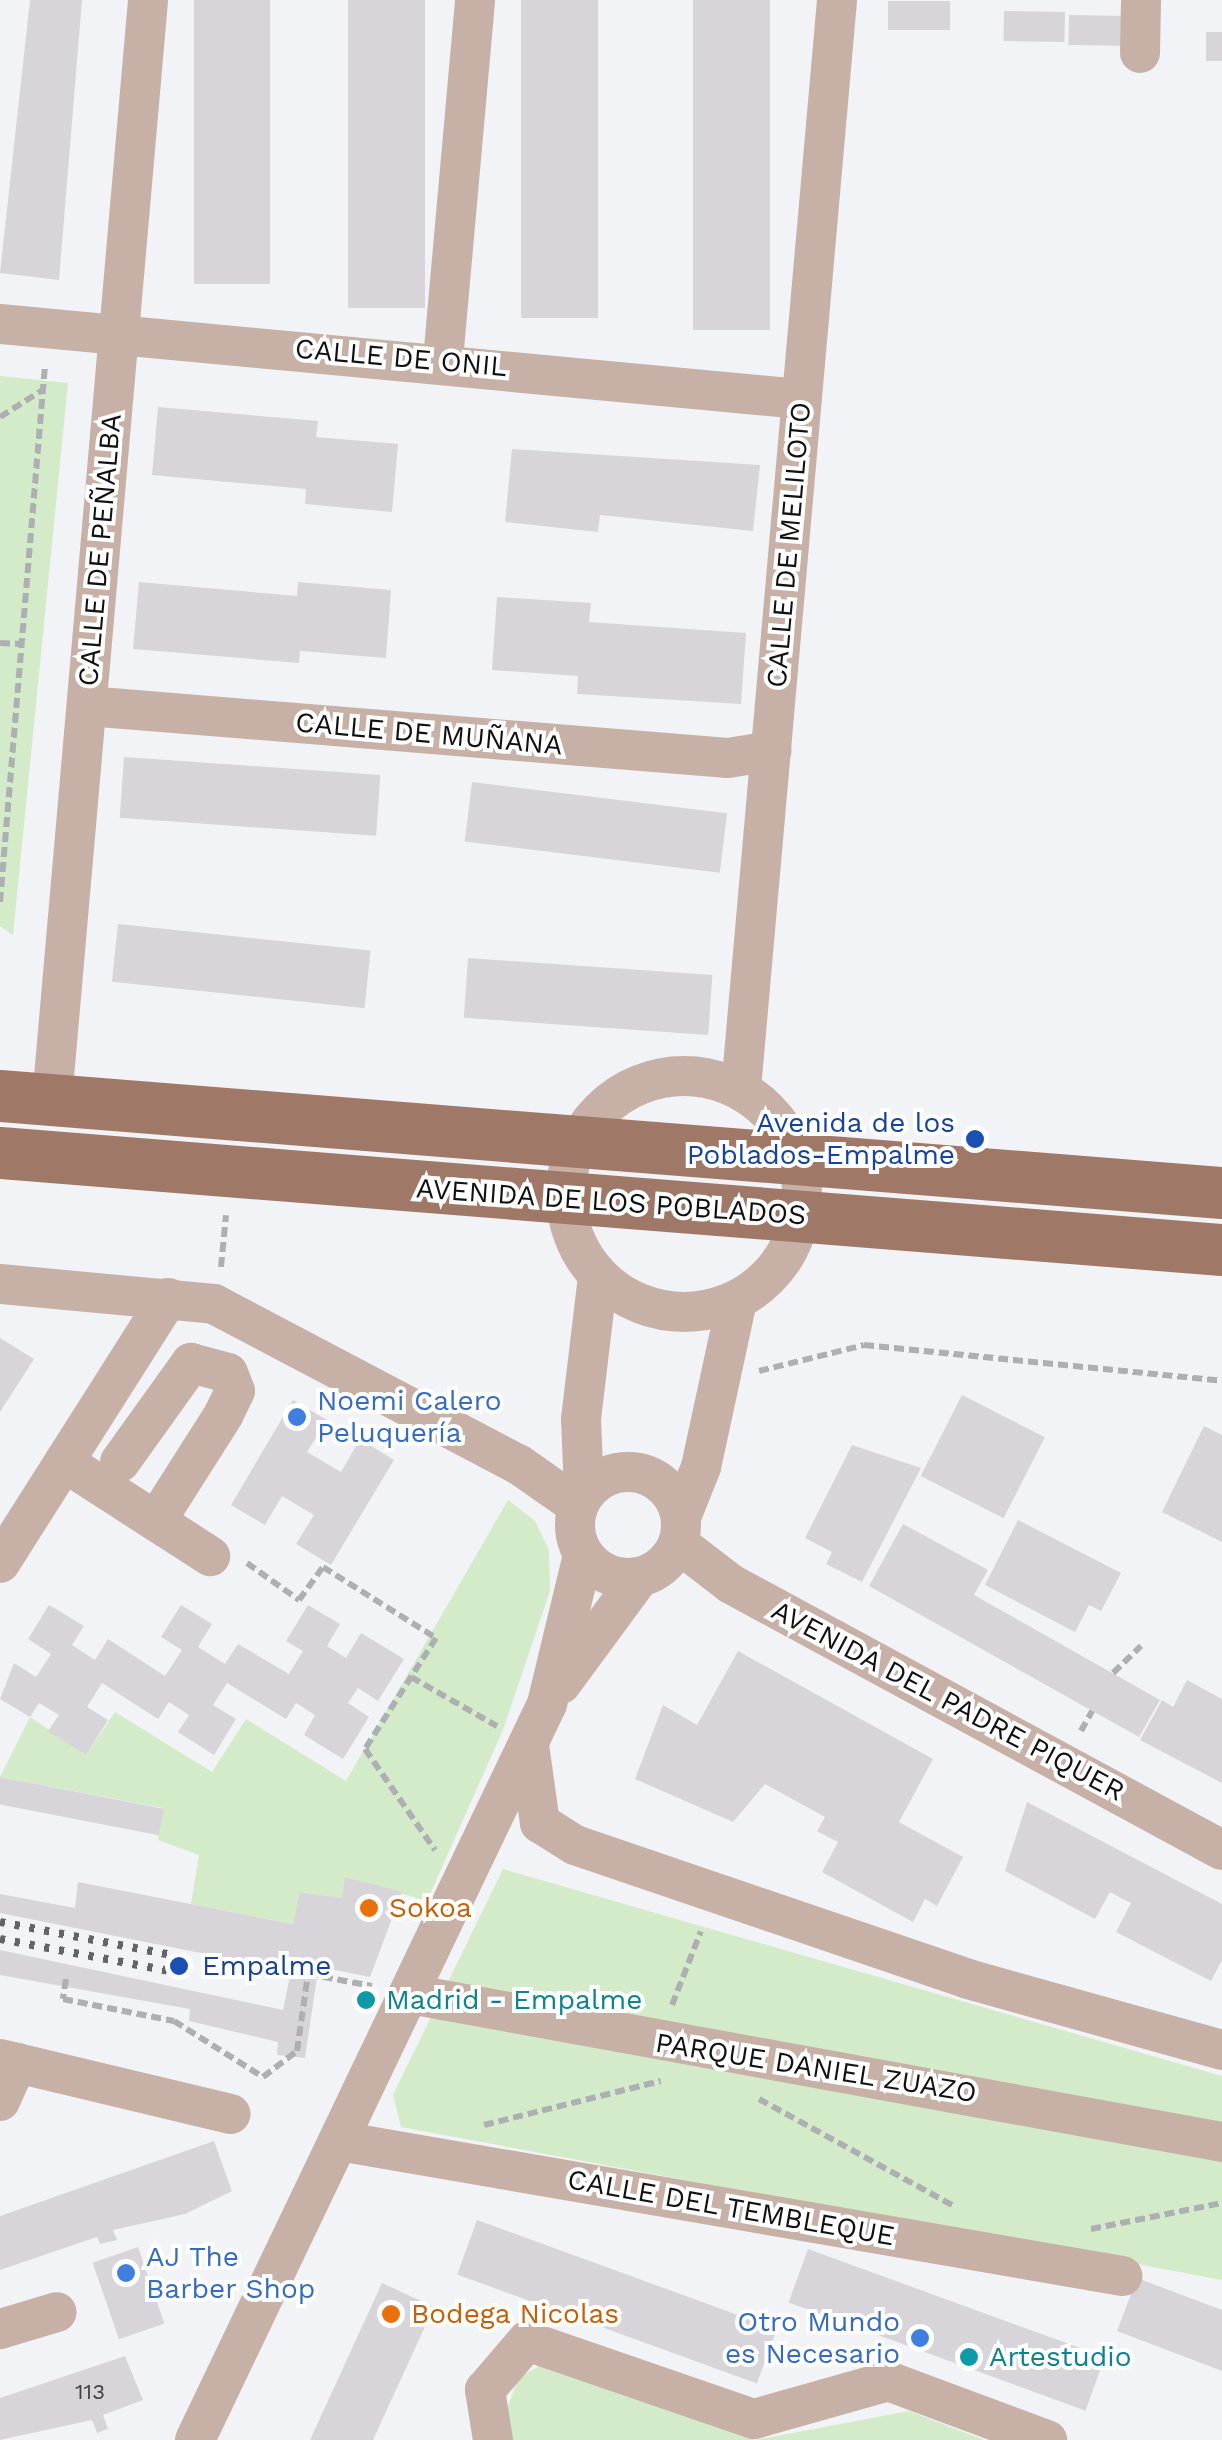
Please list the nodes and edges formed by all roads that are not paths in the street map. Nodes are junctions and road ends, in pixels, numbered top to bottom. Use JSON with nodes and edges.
{"nodes":[{"id":1,"x":148,"y":0,"type":"edge"},
{"id":2,"x":475,"y":0,"type":"edge"},
{"id":3,"x":838,"y":0,"type":"edge"},
{"id":4,"x":1142,"y":0,"type":"edge"},
{"id":5,"x":1140,"y":53,"type":"dead end"},
{"id":6,"x":0,"y":324,"type":"edge"},
{"id":7,"x":120,"y":334,"type":"junction"},
{"id":8,"x":443,"y":360,"type":"junction"},
{"id":9,"x":802,"y":400,"type":"junction"},
{"id":10,"x":87,"y":706,"type":"junction"},
{"id":11,"x":771,"y":752,"type":"junction"},
{"id":12,"x":740,"y":1090,"type":"junction"},
{"id":13,"x":0,"y":1096,"type":"edge"},
{"id":14,"x":52,"y":1100,"type":"junction"},
{"id":15,"x":577,"y":1142,"type":"junction"},
{"id":16,"x":0,"y":1153,"type":"edge"},
{"id":17,"x":798,"y":1160,"type":"junction"},
{"id":18,"x":1222,"y":1193,"type":"edge"},
{"id":19,"x":564,"y":1199,"type":"junction"},
{"id":20,"x":801,"y":1217,"type":"junction"},
{"id":21,"x":1222,"y":1250,"type":"edge"},
{"id":22,"x":598,"y":1277,"type":"junction"},
{"id":23,"x":0,"y":1284,"type":"edge"},
{"id":24,"x":168,"y":1298,"type":"junction"},
{"id":25,"x":737,"y":1301,"type":"junction"},
{"id":26,"x":64,"y":1462,"type":"junction"},
{"id":27,"x":120,"y":1462,"type":"dead end"},
{"id":28,"x":581,"y":1500,"type":"junction"},
{"id":29,"x":156,"y":1521,"type":"junction"},
{"id":30,"x":680,"y":1530,"type":"junction"},
{"id":31,"x":583,"y":1555,"type":"junction"},
{"id":32,"x":210,"y":1556,"type":"road end"},
{"id":33,"x":0,"y":1563,"type":"edge"},
{"id":34,"x":640,"y":1578,"type":"junction"},
{"id":35,"x":547,"y":1704,"type":"junction"},
{"id":36,"x":516,"y":1738,"type":"junction"},
{"id":37,"x":1222,"y":1850,"type":"edge"},
{"id":38,"x":397,"y":1991,"type":"junction"},
{"id":39,"x":1222,"y":2050,"type":"edge"},
{"id":40,"x":9,"y":2061,"type":"edge"},
{"id":41,"x":0,"y":2101,"type":"edge"},
{"id":42,"x":231,"y":2114,"type":"dead end"},
{"id":43,"x":339,"y":2141,"type":"junction"},
{"id":44,"x":1222,"y":2142,"type":"edge"},
{"id":45,"x":1122,"y":2276,"type":"dead end"},
{"id":46,"x":58,"y":2312,"type":"dead end"},
{"id":47,"x":0,"y":2329,"type":"edge"},
{"id":48,"x":195,"y":2440,"type":"edge"},
{"id":49,"x":493,"y":2440,"type":"edge"},
{"id":50,"x":1047,"y":2440,"type":"edge"}],
"edges":[{"from":1,"to":7,"type":"street","name":"CALLE DE PEÑALBA"},
{"from":2,"to":8,"type":"street"},
{"from":3,"to":9,"type":"street","name":"CALLE DE MELILOTO"},
{"from":4,"to":5,"type":"street"},
{"from":6,"to":7,"type":"street","name":"CALLE DE ONIL"},
{"from":7,"to":8,"type":"street","name":"CALLE DE ONIL"},
{"from":7,"to":10,"type":"street","name":"CALLE DE PEÑALBA"},
{"from":8,"to":9,"type":"street","name":"CALLE DE ONIL"},
{"from":9,"to":11,"type":"street","name":"CALLE DE MELILOTO"},
{"from":10,"to":11,"type":"street","name":"CALLE DE MUÑANA"},
{"from":10,"to":14,"type":"street","name":"CALLE DE PEÑALBA"},
{"from":11,"to":12,"type":"street","name":"CALLE DE MELILOTO"},
{"from":12,"to":15,"type":"street"},
{"from":12,"to":17,"type":"street"},
{"from":13,"to":14,"type":"main road","name":"AVENIDA DE LOS POBLADOS"},
{"from":14,"to":15,"type":"main road","name":"AVENIDA DE LOS POBLADOS"},
{"from":15,"to":17,"type":"main road","name":"AVENIDA DE LOS POBLADOS"},
{"from":15,"to":19,"type":"street"},
{"from":16,"to":19,"type":"main road","name":"AVENIDA DE LOS POBLADOS"},
{"from":17,"to":18,"type":"main road","name":"AVENIDA DE LOS POBLADOS"},
{"from":17,"to":20,"type":"street"},
{"from":19,"to":20,"type":"main road","name":"AVENIDA DE LOS POBLADOS"},
{"from":19,"to":22,"type":"street"},
{"from":20,"to":21,"type":"main road","name":"AVENIDA DE LOS POBLADOS"},
{"from":20,"to":25,"type":"street"},
{"from":22,"to":25,"type":"street"},
{"from":22,"to":28,"type":"street"},
{"from":23,"to":24,"type":"street"},
{"from":24,"to":26,"type":"street"},
{"from":24,"to":28,"type":"street"},
{"from":25,"to":30,"type":"street"},
{"from":26,"to":29,"type":"street"},
{"from":26,"to":33,"type":"street"},
{"from":27,"to":29,"type":"street"},
{"from":28,"to":30,"type":"street","name":"AVENIDA DEL PADRE PIQUER"},
{"from":28,"to":31,"type":"street"},
{"from":29,"to":32,"type":"street"},
{"from":30,"to":34,"type":"street"},
{"from":30,"to":37,"type":"street","name":"AVENIDA DEL PADRE PIQUER"},
{"from":31,"to":34,"type":"street"},
{"from":31,"to":35,"type":"street"},
{"from":34,"to":35,"type":"street"},
{"from":35,"to":36,"type":"street"},
{"from":36,"to":38,"type":"street"},
{"from":36,"to":39,"type":"street"},
{"from":38,"to":43,"type":"street"},
{"from":38,"to":44,"type":"street","name":"PARQUE DANIEL ZUAZO"},
{"from":40,"to":41,"type":"street"},
{"from":40,"to":42,"type":"street"},
{"from":43,"to":45,"type":"street","name":"CALLE DEL TEMBLEQUE"},
{"from":43,"to":48,"type":"street"},
{"from":46,"to":47,"type":"street"},
{"from":49,"to":50,"type":"street"}]}
